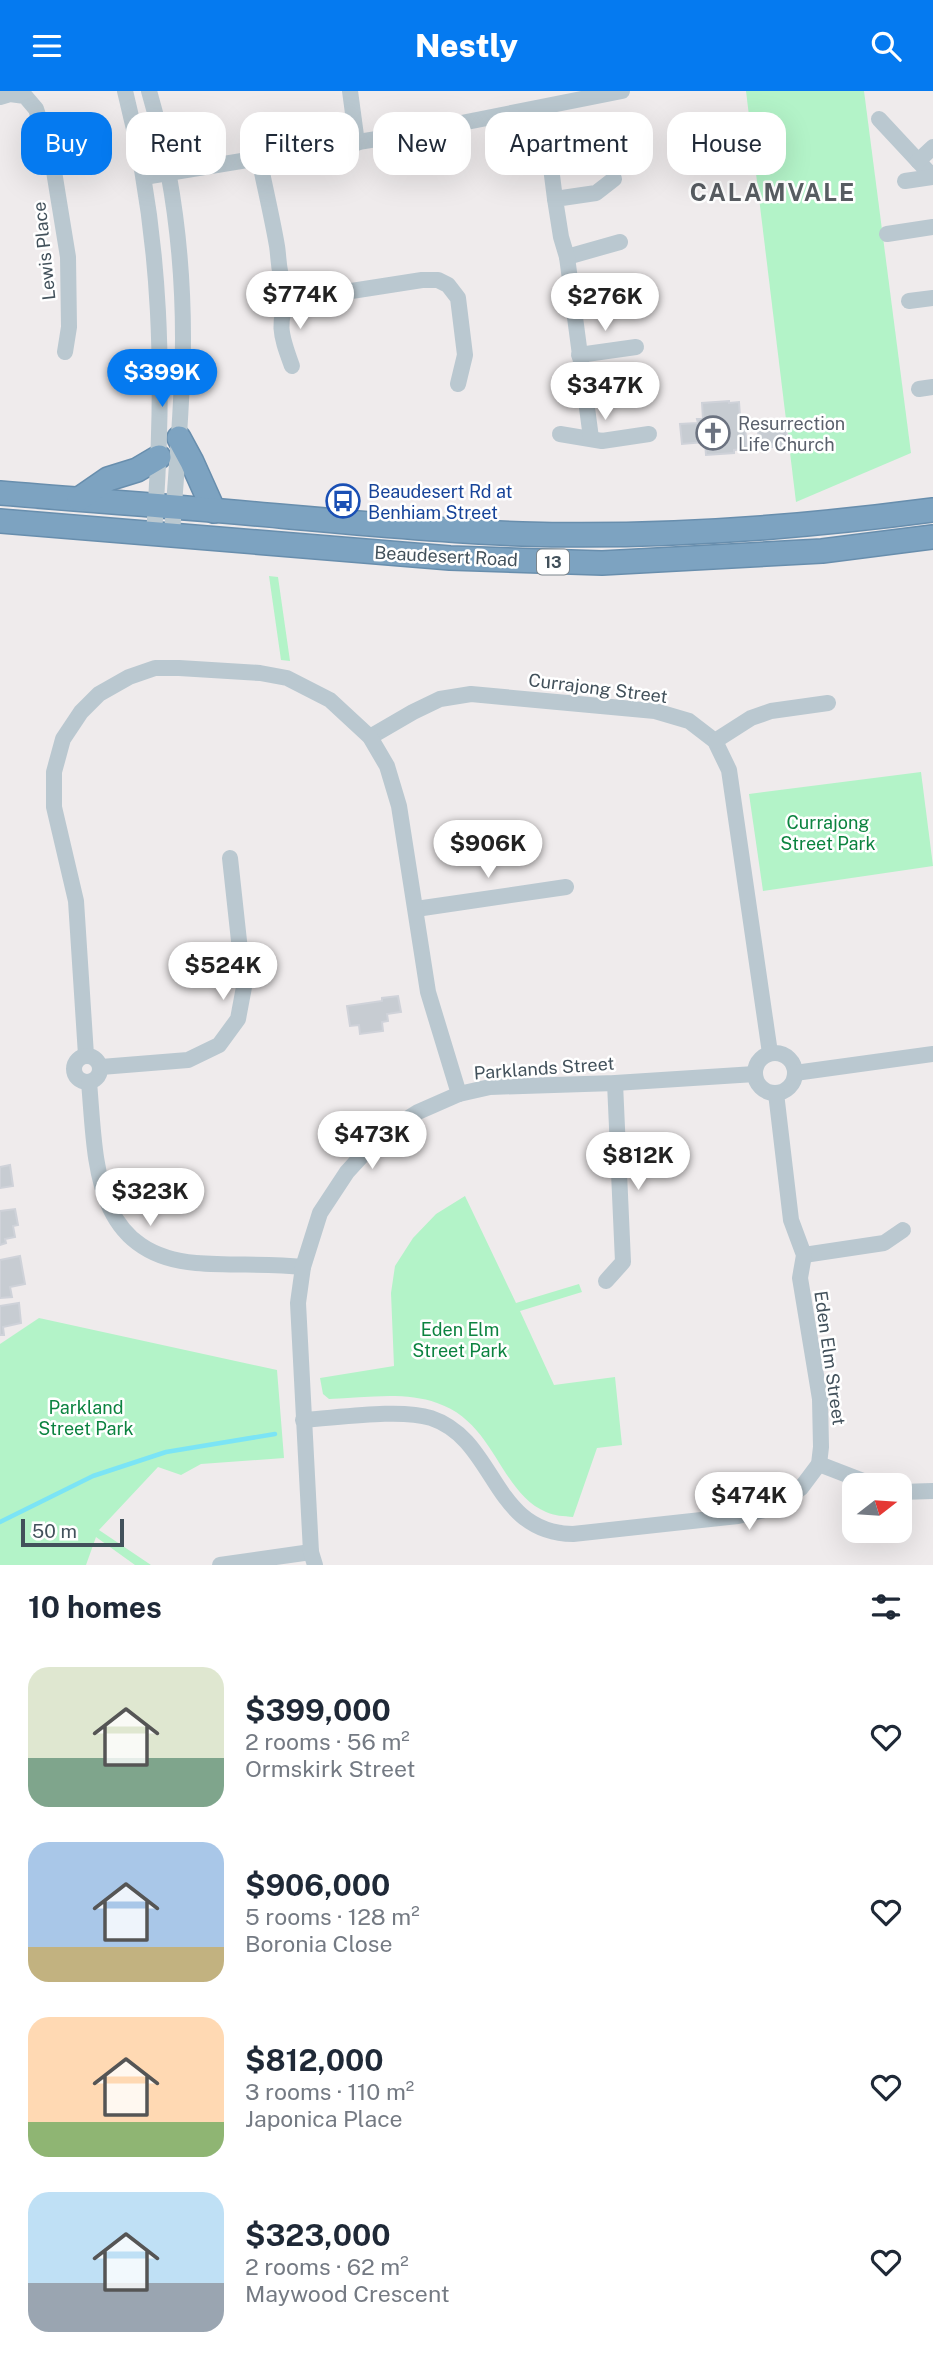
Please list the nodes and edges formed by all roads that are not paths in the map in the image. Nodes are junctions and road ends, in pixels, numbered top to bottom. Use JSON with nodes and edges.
{"nodes":[{"id":1,"x":125,"y":91,"type":"edge"},
{"id":2,"x":149,"y":91,"type":"edge"},
{"id":3,"x":350,"y":91,"type":"edge"},
{"id":4,"x":622,"y":91,"type":"edge"},
{"id":5,"x":0,"y":97,"type":"edge"},
{"id":6,"x":154,"y":112,"type":"edge"},
{"id":7,"x":353,"y":112,"type":"edge"},
{"id":8,"x":878,"y":119,"type":"dead end"},
{"id":9,"x":359,"y":143,"type":"edge"},
{"id":10,"x":933,"y":147,"type":"edge"},
{"id":11,"x":918,"y":161,"type":"junction"},
{"id":12,"x":153,"y":175,"type":"edge"},
{"id":13,"x":168,"y":175,"type":"edge"},
{"id":14,"x":262,"y":175,"type":"edge"},
{"id":15,"x":552,"y":175,"type":"edge"},
{"id":16,"x":144,"y":177,"type":"junction"},
{"id":17,"x":614,"y":179,"type":"dead end"},
{"id":18,"x":905,"y":181,"type":"dead end"},
{"id":19,"x":555,"y":199,"type":"junction"},
{"id":20,"x":933,"y":227,"type":"edge"},
{"id":21,"x":887,"y":234,"type":"dead end"},
{"id":22,"x":620,"y":242,"type":"dead end"},
{"id":23,"x":567,"y":257,"type":"junction"},
{"id":24,"x":292,"y":293,"type":"junction"},
{"id":25,"x":933,"y":298,"type":"edge"},
{"id":26,"x":909,"y":301,"type":"dead end"},
{"id":27,"x":636,"y":347,"type":"dead end"},
{"id":28,"x":65,"y":352,"type":"dead end"},
{"id":29,"x":579,"y":355,"type":"junction"},
{"id":30,"x":292,"y":366,"type":"dead end"},
{"id":31,"x":458,"y":384,"type":"dead end"},
{"id":32,"x":561,"y":434,"type":"dead end"},
{"id":33,"x":649,"y":434,"type":"dead end"},
{"id":34,"x":178,"y":438,"type":"junction"},
{"id":35,"x":591,"y":438,"type":"junction"},
{"id":36,"x":159,"y":457,"type":"junction"},
{"id":37,"x":0,"y":493,"type":"edge"},
{"id":38,"x":79,"y":499,"type":"junction"},
{"id":39,"x":165,"y":507,"type":"junction"},
{"id":40,"x":933,"y":510,"type":"edge"},
{"id":41,"x":214,"y":511,"type":"junction"},
{"id":42,"x":0,"y":520,"type":"edge"},
{"id":43,"x":163,"y":534,"type":"junction"},
{"id":44,"x":933,"y":537,"type":"edge"},
{"id":45,"x":828,"y":703,"type":"dead end"},
{"id":46,"x":370,"y":737,"type":"junction"},
{"id":47,"x":715,"y":741,"type":"junction"},
{"id":48,"x":230,"y":858,"type":"dead end"},
{"id":49,"x":566,"y":887,"type":"dead end"},
{"id":50,"x":416,"y":909,"type":"junction"},
{"id":51,"x":770,"y":1053,"type":"junction"},
{"id":52,"x":933,"y":1053,"type":"edge"},
{"id":53,"x":86,"y":1055,"type":"junction"},
{"id":54,"x":101,"y":1067,"type":"junction"},
{"id":55,"x":795,"y":1073,"type":"junction"},
{"id":56,"x":755,"y":1074,"type":"junction"},
{"id":57,"x":89,"y":1082,"type":"junction"},
{"id":58,"x":615,"y":1083,"type":"junction"},
{"id":59,"x":776,"y":1093,"type":"junction"},
{"id":60,"x":459,"y":1094,"type":"junction"},
{"id":61,"x":903,"y":1230,"type":"dead end"},
{"id":62,"x":804,"y":1255,"type":"junction"},
{"id":63,"x":303,"y":1268,"type":"junction"},
{"id":64,"x":606,"y":1281,"type":"dead end"},
{"id":65,"x":303,"y":1420,"type":"junction"},
{"id":66,"x":819,"y":1465,"type":"junction"},
{"id":67,"x":842,"y":1473,"type":"edge"},
{"id":68,"x":933,"y":1491,"type":"edge"},
{"id":69,"x":912,"y":1492,"type":"edge"},
{"id":70,"x":313,"y":1559,"type":"edge"},
{"id":71,"x":220,"y":1565,"type":"edge"}],
"edges":[{"from":1,"to":16,"type":"street"},
{"from":2,"to":6,"type":"street"},
{"from":3,"to":7,"type":"street"},
{"from":4,"to":9,"type":"street"},
{"from":5,"to":28,"type":"street","name":"Lewis Place"},
{"from":8,"to":11,"type":"street"},
{"from":10,"to":11,"type":"street"},
{"from":11,"to":18,"type":"street"},
{"from":12,"to":16,"type":"street"},
{"from":13,"to":34,"type":"street"},
{"from":14,"to":24,"type":"street"},
{"from":15,"to":19,"type":"street"},
{"from":16,"to":36,"type":"street"},
{"from":17,"to":19,"type":"street"},
{"from":19,"to":23,"type":"street"},
{"from":20,"to":21,"type":"street"},
{"from":22,"to":23,"type":"street"},
{"from":23,"to":29,"type":"street"},
{"from":24,"to":30,"type":"street"},
{"from":24,"to":31,"type":"street"},
{"from":25,"to":26,"type":"street"},
{"from":27,"to":29,"type":"street"},
{"from":29,"to":35,"type":"street"},
{"from":32,"to":35,"type":"street"},
{"from":33,"to":35,"type":"street"},
{"from":34,"to":39,"type":"street"},
{"from":34,"to":41,"type":"highway"},
{"from":36,"to":38,"type":"highway"},
{"from":36,"to":39,"type":"street"},
{"from":37,"to":38,"type":"highway","name":"Beaudesert Road","number":"13"},
{"from":38,"to":39,"type":"highway","name":"Beaudesert Road","number":"13"},
{"from":39,"to":41,"type":"highway","name":"Beaudesert Road","number":"13"},
{"from":39,"to":43,"type":"street"},
{"from":40,"to":41,"type":"highway","name":"Beaudesert Road","number":"13"},
{"from":42,"to":43,"type":"highway","name":"Beaudesert Road","number":"13"},
{"from":43,"to":44,"type":"highway","name":"Beaudesert Road","number":"13"},
{"from":45,"to":47,"type":"street"},
{"from":46,"to":47,"type":"street","name":"Currajong Street"},
{"from":46,"to":50,"type":"street"},
{"from":46,"to":53,"type":"street"},
{"from":47,"to":51,"type":"street","name":"Currajong Street"},
{"from":48,"to":54,"type":"street"},
{"from":49,"to":50,"type":"street"},
{"from":50,"to":60,"type":"street"},
{"from":51,"to":55,"type":"street"},
{"from":51,"to":56,"type":"street"},
{"from":52,"to":55,"type":"street"},
{"from":53,"to":54,"type":"street"},
{"from":53,"to":57,"type":"street"},
{"from":54,"to":57,"type":"street"},
{"from":55,"to":59,"type":"street"},
{"from":56,"to":58,"type":"street","name":"Parklands Street"},
{"from":56,"to":59,"type":"street"},
{"from":57,"to":63,"type":"street"},
{"from":58,"to":60,"type":"street","name":"Parklands Street"},
{"from":58,"to":64,"type":"street"},
{"from":59,"to":62,"type":"street","name":"Eden Elm Street"},
{"from":60,"to":63,"type":"street","name":"Parklands Street"},
{"from":61,"to":62,"type":"street"},
{"from":62,"to":66,"type":"street","name":"Eden Elm Street"},
{"from":63,"to":65,"type":"street","name":"Parklands Street"},
{"from":65,"to":66,"type":"street"},
{"from":65,"to":70,"type":"street","name":"Parklands Street"},
{"from":66,"to":67,"type":"street"},
{"from":68,"to":69,"type":"street"},
{"from":70,"to":71,"type":"street"}]}
